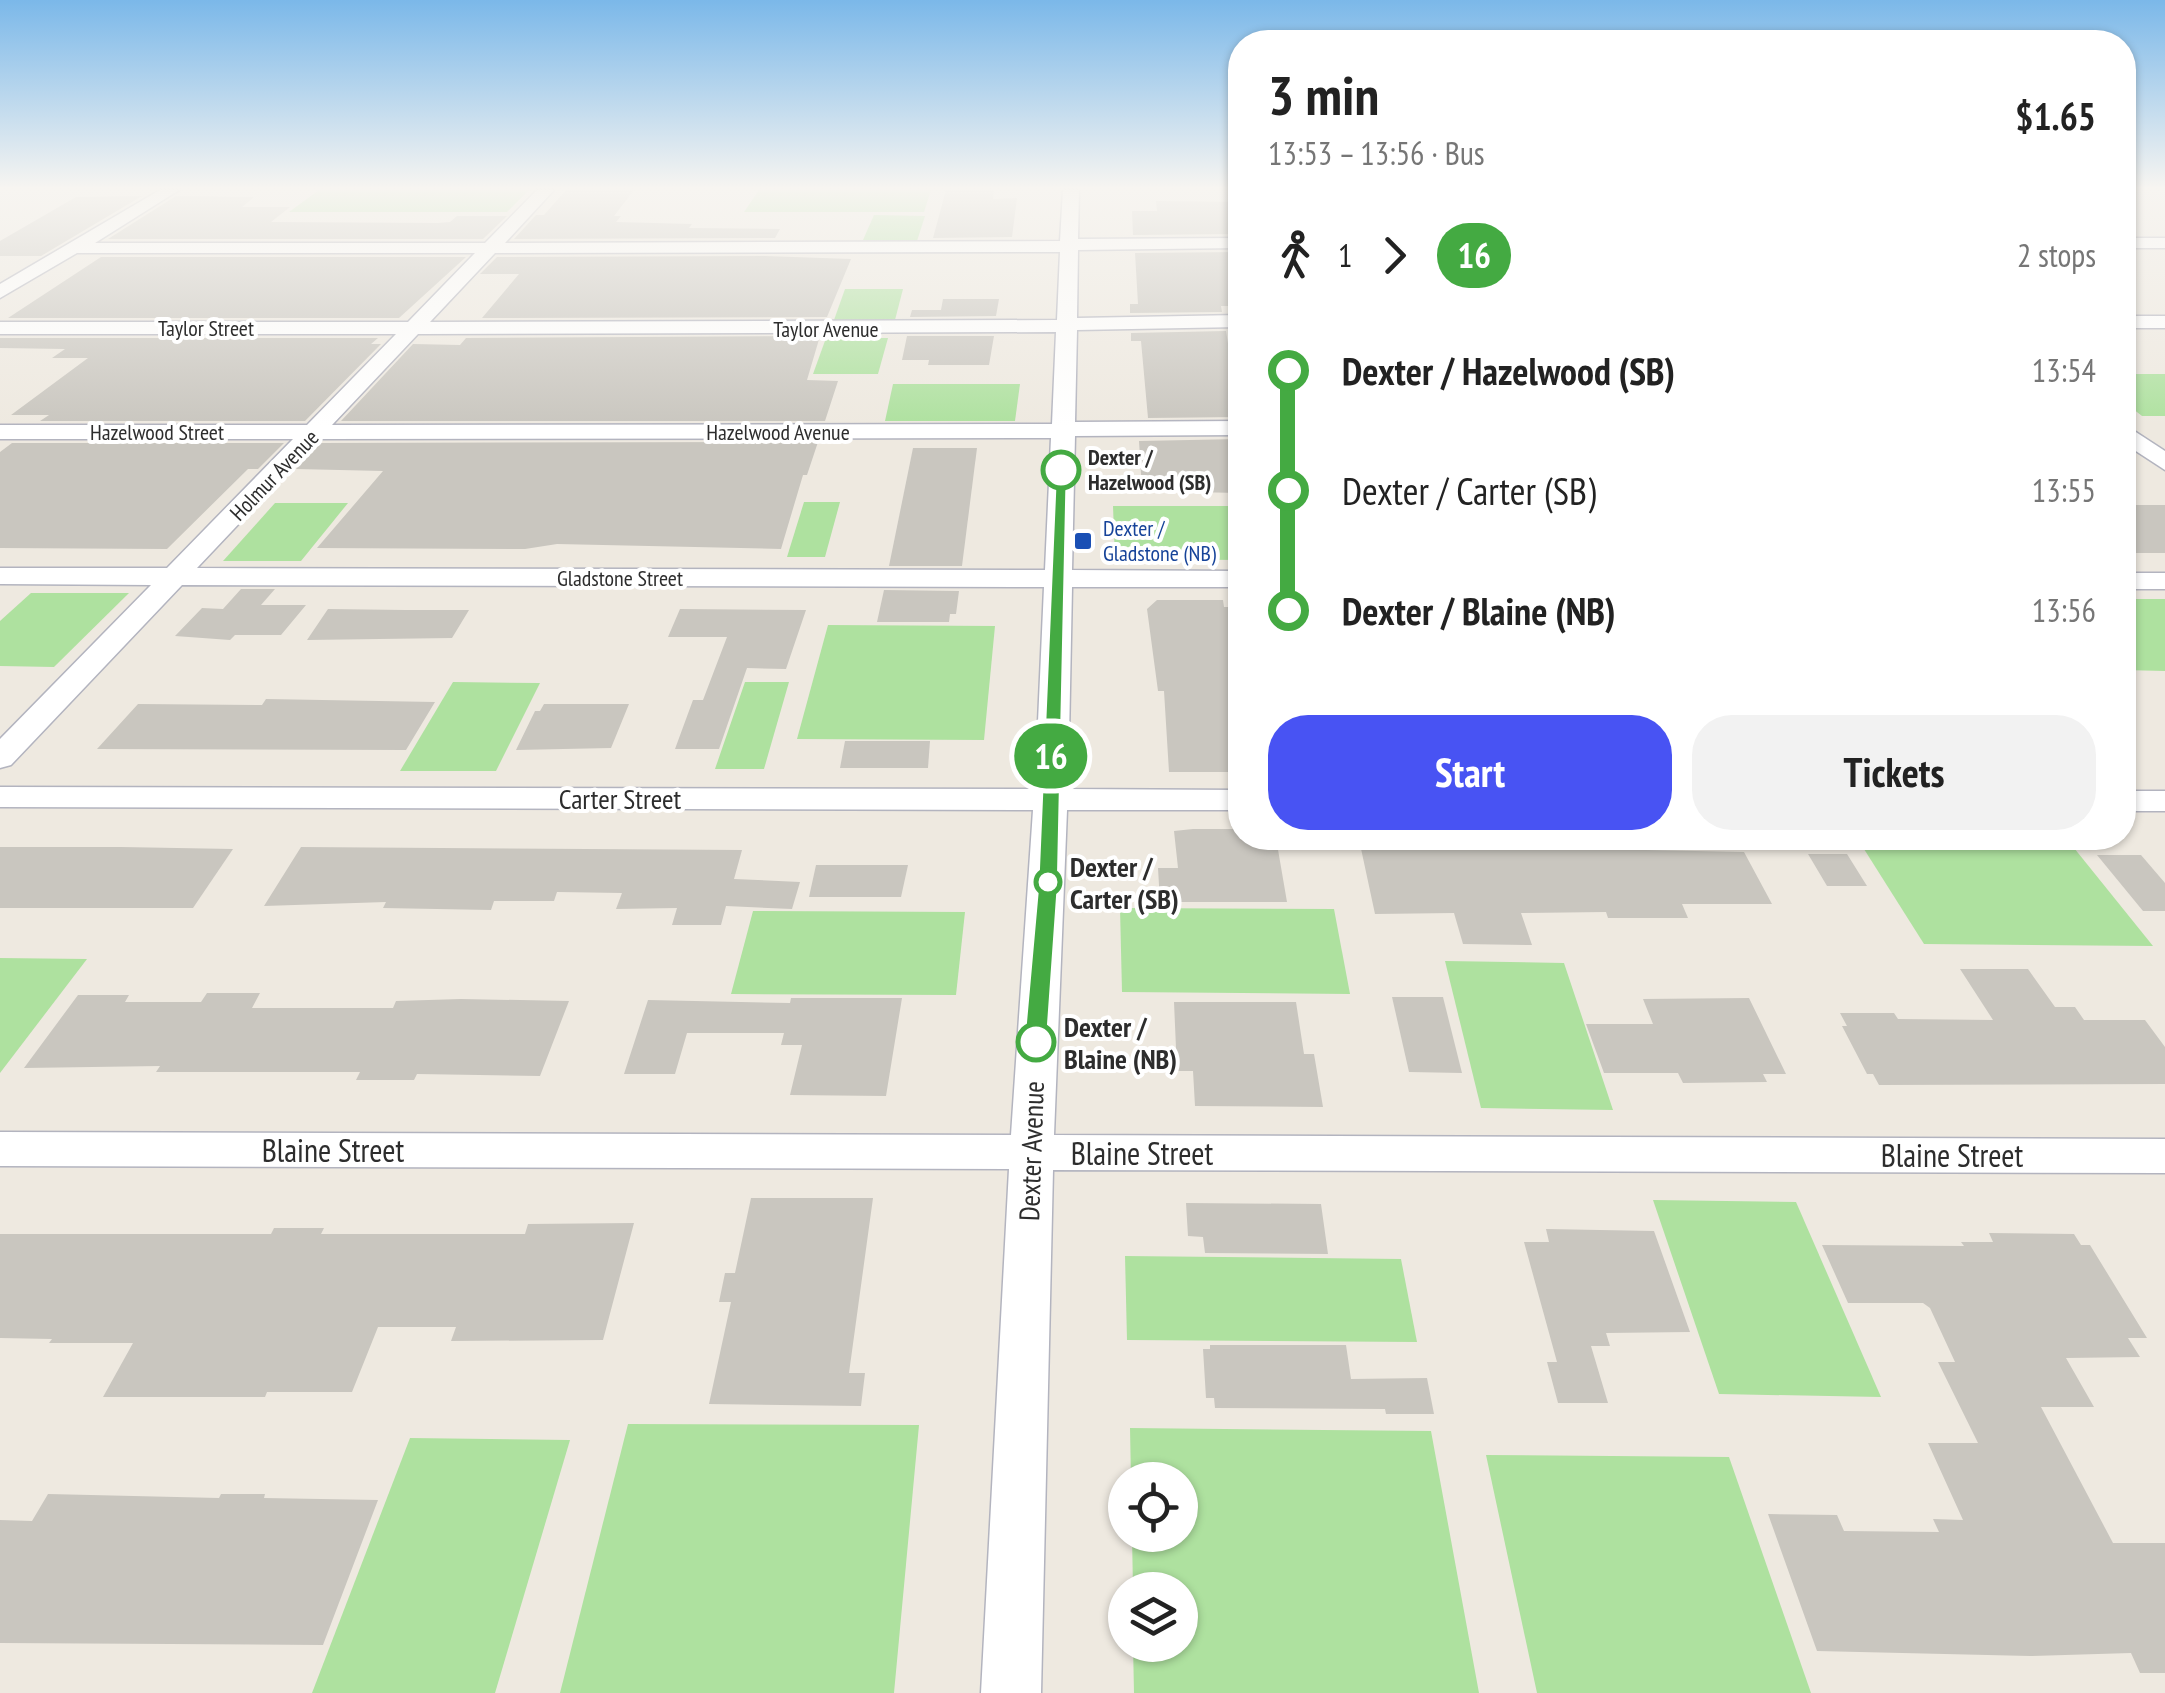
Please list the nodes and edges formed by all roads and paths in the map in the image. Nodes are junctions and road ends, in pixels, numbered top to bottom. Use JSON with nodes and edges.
{"nodes":[{"id":1,"x":38,"y":269,"type":"edge"},
{"id":2,"x":470,"y":269,"type":"edge"},
{"id":3,"x":1067,"y":269,"type":"edge"},
{"id":4,"x":0,"y":292,"type":"edge"},
{"id":5,"x":1228,"y":320,"type":"edge"},
{"id":6,"x":2136,"y":322,"type":"edge"},
{"id":7,"x":2165,"y":322,"type":"edge"},
{"id":8,"x":1065,"y":324,"type":"junction"},
{"id":9,"x":0,"y":328,"type":"edge"},
{"id":10,"x":412,"y":328,"type":"junction"},
{"id":11,"x":1228,"y":428,"type":"edge"},
{"id":12,"x":2165,"y":428,"type":"edge"},
{"id":13,"x":2136,"y":429,"type":"edge"},
{"id":14,"x":1064,"y":430,"type":"junction"},
{"id":15,"x":0,"y":432,"type":"edge"},
{"id":16,"x":315,"y":433,"type":"junction"},
{"id":17,"x":2136,"y":440,"type":"edge"},
{"id":18,"x":2165,"y":463,"type":"edge"},
{"id":19,"x":0,"y":576,"type":"edge"},
{"id":20,"x":177,"y":576,"type":"junction"},
{"id":21,"x":1058,"y":578,"type":"junction"},
{"id":22,"x":1228,"y":579,"type":"edge"},
{"id":23,"x":2136,"y":581,"type":"edge"},
{"id":24,"x":2165,"y":581,"type":"edge"},
{"id":25,"x":0,"y":758,"type":"edge"},
{"id":26,"x":0,"y":798,"type":"edge"},
{"id":27,"x":1051,"y":799,"type":"junction"},
{"id":28,"x":1228,"y":800,"type":"edge"},
{"id":29,"x":2136,"y":801,"type":"edge"},
{"id":30,"x":2165,"y":802,"type":"edge"},
{"id":31,"x":0,"y":1150,"type":"edge"},
{"id":32,"x":1031,"y":1153,"type":"junction"},
{"id":33,"x":2165,"y":1156,"type":"edge"},
{"id":34,"x":1011,"y":1693,"type":"edge"}],
"edges":[{"from":1,"to":4,"type":"street"},
{"from":2,"to":10,"type":"street","name":"Holmur Avenue"},
{"from":3,"to":8,"type":"street","name":"Dexter Avenue"},
{"from":5,"to":8,"type":"street","name":"Taylor Avenue"},
{"from":6,"to":7,"type":"street"},
{"from":8,"to":10,"type":"street","name":"Taylor Avenue"},
{"from":8,"to":14,"type":"street","name":"Dexter Avenue"},
{"from":9,"to":10,"type":"street","name":"Taylor Street"},
{"from":10,"to":16,"type":"street","name":"Holmur Avenue"},
{"from":11,"to":14,"type":"street","name":"Hazelwood Avenue"},
{"from":12,"to":13,"type":"street"},
{"from":14,"to":16,"type":"street","name":"Hazelwood Avenue"},
{"from":14,"to":21,"type":"street","name":"Dexter Avenue"},
{"from":15,"to":16,"type":"street","name":"Hazelwood Street"},
{"from":16,"to":20,"type":"street","name":"Holmur Avenue"},
{"from":17,"to":18,"type":"street"},
{"from":19,"to":20,"type":"street","name":"Gladstone Street"},
{"from":20,"to":21,"type":"street","name":"Gladstone Street"},
{"from":20,"to":25,"type":"street","name":"Holmur Avenue"},
{"from":21,"to":22,"type":"street","name":"Gladstone Street"},
{"from":21,"to":27,"type":"street","name":"Dexter Avenue"},
{"from":23,"to":24,"type":"street"},
{"from":26,"to":27,"type":"street","name":"Carter Street"},
{"from":27,"to":28,"type":"street","name":"Carter Street"},
{"from":27,"to":32,"type":"street","name":"Dexter Avenue"},
{"from":29,"to":30,"type":"street"},
{"from":31,"to":32,"type":"street","name":"Blaine Street"},
{"from":32,"to":33,"type":"street","name":"Blaine Street"},
{"from":32,"to":34,"type":"street","name":"Dexter Avenue"}]}
